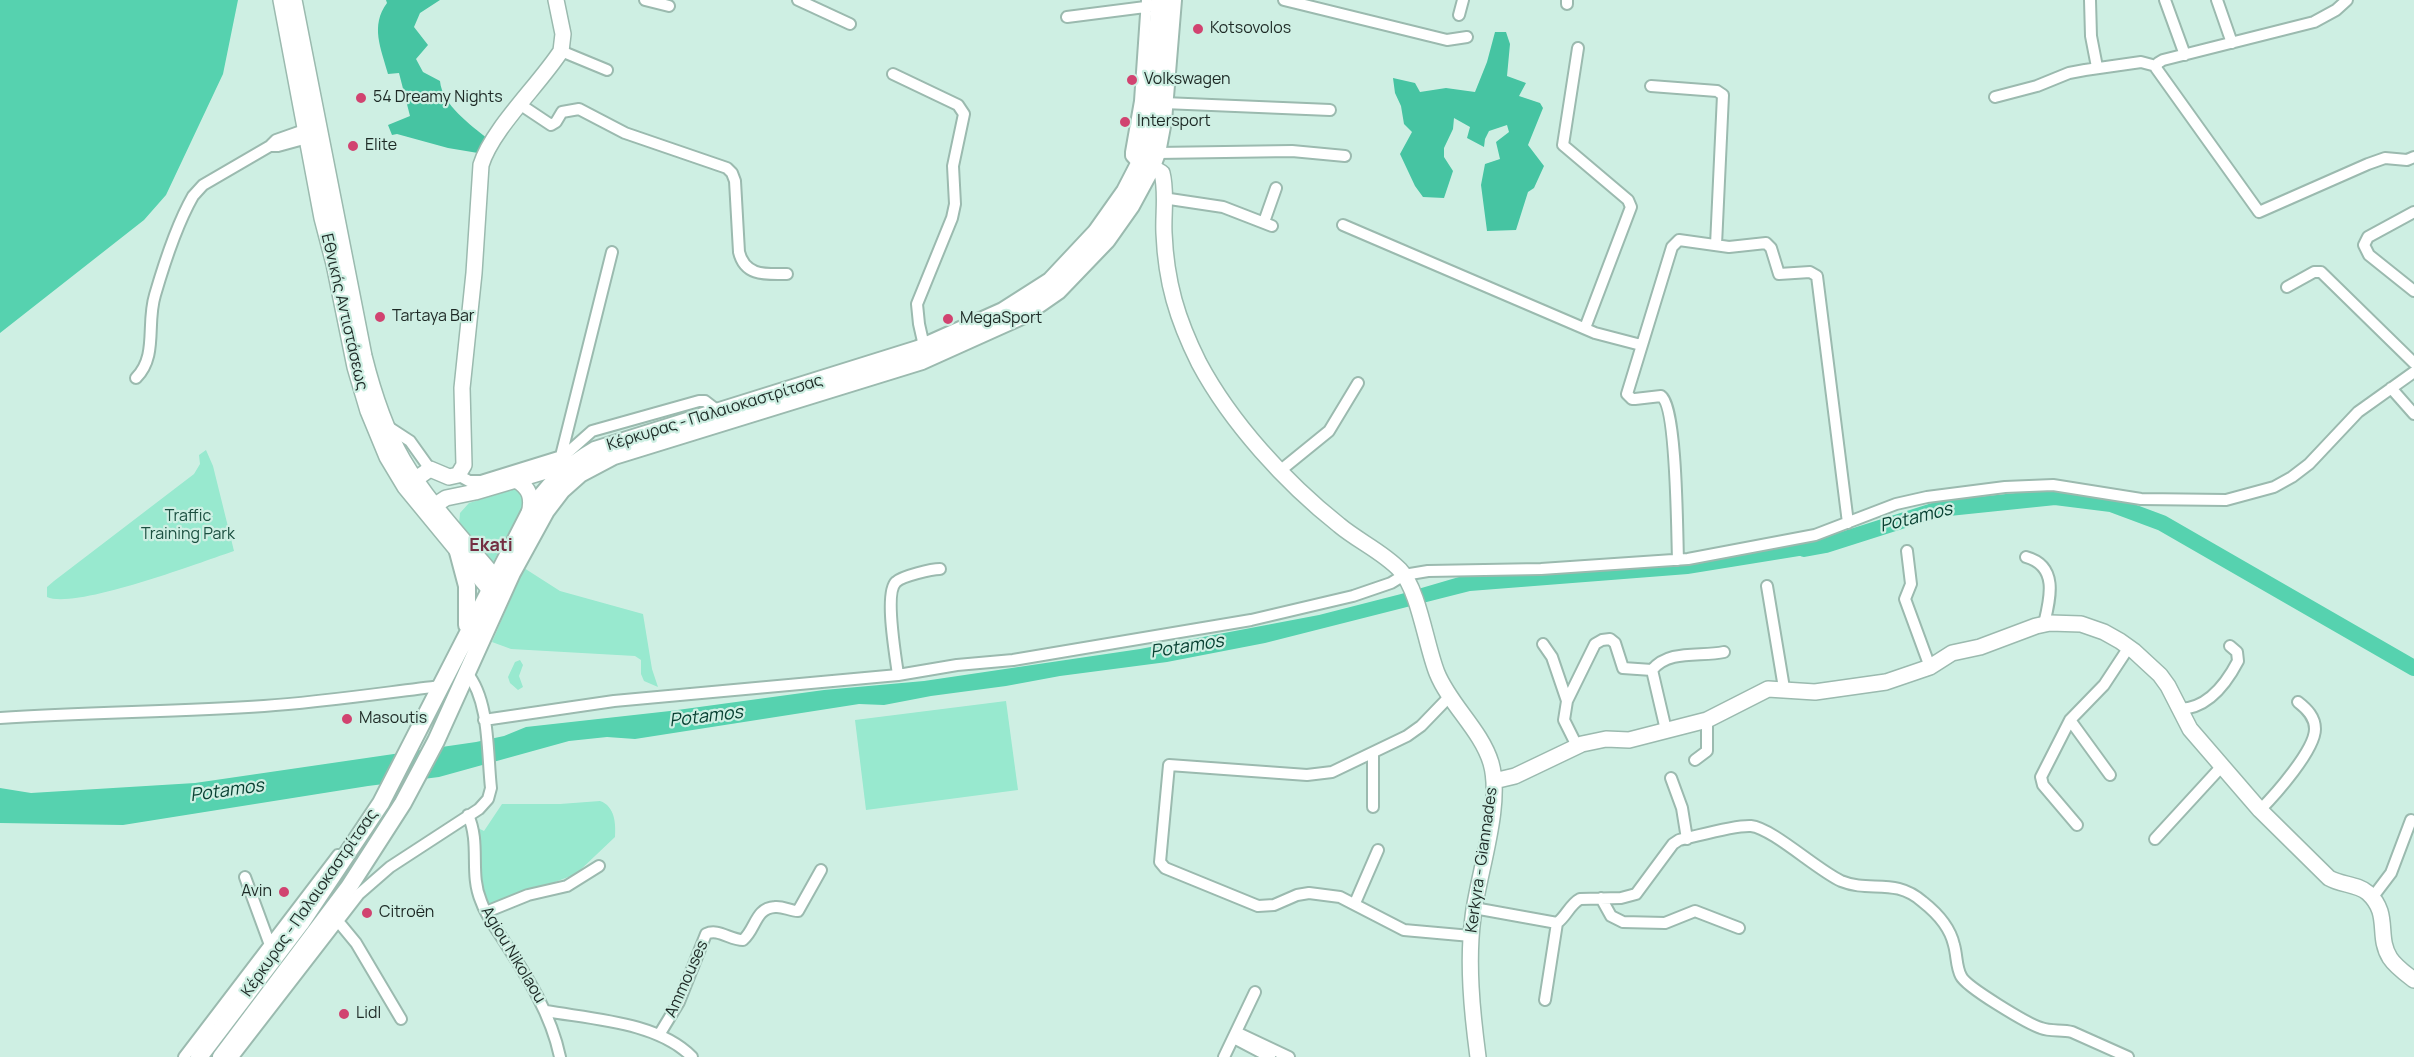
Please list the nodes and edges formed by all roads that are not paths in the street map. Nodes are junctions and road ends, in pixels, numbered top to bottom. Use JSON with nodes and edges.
{"nodes":[{"id":1,"x":281,"y":0,"type":"edge"},
{"id":2,"x":294,"y":0,"type":"edge"},
{"id":3,"x":556,"y":0,"type":"edge"},
{"id":4,"x":645,"y":0,"type":"edge"},
{"id":5,"x":798,"y":0,"type":"edge"},
{"id":6,"x":1284,"y":0,"type":"edge"},
{"id":7,"x":1463,"y":0,"type":"edge"},
{"id":8,"x":2090,"y":0,"type":"edge"},
{"id":9,"x":2165,"y":0,"type":"edge"},
{"id":10,"x":2217,"y":0,"type":"edge"},
{"id":11,"x":2347,"y":0,"type":"edge"},
{"id":12,"x":1157,"y":3,"type":"edge"},
{"id":13,"x":669,"y":6,"type":"dead end"},
{"id":14,"x":1460,"y":15,"type":"dead end"},
{"id":15,"x":1066,"y":18,"type":"dead end"},
{"id":16,"x":849,"y":24,"type":"dead end"},
{"id":17,"x":1467,"y":37,"type":"dead end"},
{"id":18,"x":2232,"y":43,"type":"junction"},
{"id":19,"x":1578,"y":48,"type":"dead end"},
{"id":20,"x":561,"y":51,"type":"junction"},
{"id":21,"x":2185,"y":55,"type":"junction"},
{"id":22,"x":2156,"y":66,"type":"junction"},
{"id":23,"x":2097,"y":67,"type":"junction"},
{"id":24,"x":607,"y":70,"type":"dead end"},
{"id":25,"x":893,"y":74,"type":"dead end"},
{"id":26,"x":1651,"y":86,"type":"dead end"},
{"id":27,"x":1995,"y":97,"type":"dead end"},
{"id":28,"x":1152,"y":102,"type":"junction"},
{"id":29,"x":521,"y":105,"type":"junction"},
{"id":30,"x":1330,"y":110,"type":"dead end"},
{"id":31,"x":313,"y":132,"type":"junction"},
{"id":32,"x":1345,"y":156,"type":"dead end"},
{"id":33,"x":2414,"y":157,"type":"edge"},
{"id":34,"x":1147,"y":165,"type":"junction"},
{"id":35,"x":1276,"y":188,"type":"dead end"},
{"id":36,"x":1163,"y":198,"type":"junction"},
{"id":37,"x":2414,"y":212,"type":"edge"},
{"id":38,"x":1344,"y":225,"type":"dead end"},
{"id":39,"x":1716,"y":245,"type":"junction"},
{"id":40,"x":612,"y":252,"type":"dead end"},
{"id":41,"x":787,"y":274,"type":"dead end"},
{"id":42,"x":2287,"y":287,"type":"dead end"},
{"id":43,"x":2414,"y":291,"type":"edge"},
{"id":44,"x":1585,"y":328,"type":"junction"},
{"id":45,"x":1641,"y":345,"type":"junction"},
{"id":46,"x":924,"y":346,"type":"junction"},
{"id":47,"x":2414,"y":363,"type":"edge"},
{"id":48,"x":2414,"y":372,"type":"edge"},
{"id":49,"x":136,"y":378,"type":"dead end"},
{"id":50,"x":1358,"y":383,"type":"dead end"},
{"id":51,"x":2391,"y":388,"type":"junction"},
{"id":52,"x":2414,"y":414,"type":"edge"},
{"id":53,"x":385,"y":425,"type":"junction"},
{"id":54,"x":567,"y":460,"type":"junction"},
{"id":55,"x":430,"y":469,"type":"junction"},
{"id":56,"x":1281,"y":470,"type":"junction"},
{"id":57,"x":458,"y":475,"type":"junction"},
{"id":58,"x":516,"y":480,"type":"junction"},
{"id":59,"x":410,"y":483,"type":"junction"},
{"id":60,"x":475,"y":492,"type":"junction"},
{"id":61,"x":430,"y":508,"type":"junction"},
{"id":62,"x":529,"y":514,"type":"junction"},
{"id":63,"x":441,"y":522,"type":"junction"},
{"id":64,"x":1848,"y":523,"type":"junction"},
{"id":65,"x":1907,"y":551,"type":"dead end"},
{"id":66,"x":458,"y":552,"type":"junction"},
{"id":67,"x":2026,"y":557,"type":"dead end"},
{"id":68,"x":1678,"y":560,"type":"junction"},
{"id":69,"x":940,"y":569,"type":"dead end"},
{"id":70,"x":1407,"y":581,"type":"junction"},
{"id":71,"x":1767,"y":586,"type":"dead end"},
{"id":72,"x":497,"y":589,"type":"junction"},
{"id":73,"x":2043,"y":624,"type":"junction"},
{"id":74,"x":466,"y":635,"type":"junction"},
{"id":75,"x":1543,"y":644,"type":"dead end"},
{"id":76,"x":2230,"y":646,"type":"dead end"},
{"id":77,"x":2129,"y":647,"type":"junction"},
{"id":78,"x":1724,"y":651,"type":"dead end"},
{"id":79,"x":1930,"y":667,"type":"junction"},
{"id":80,"x":1652,"y":670,"type":"junction"},
{"id":81,"x":467,"y":673,"type":"junction"},
{"id":82,"x":898,"y":675,"type":"junction"},
{"id":83,"x":441,"y":686,"type":"junction"},
{"id":84,"x":1784,"y":688,"type":"junction"},
{"id":85,"x":1449,"y":697,"type":"junction"},
{"id":86,"x":1567,"y":701,"type":"junction"},
{"id":87,"x":2298,"y":702,"type":"dead end"},
{"id":88,"x":2179,"y":709,"type":"junction"},
{"id":89,"x":0,"y":718,"type":"edge"},
{"id":90,"x":484,"y":720,"type":"junction"},
{"id":91,"x":1707,"y":720,"type":"junction"},
{"id":92,"x":2070,"y":720,"type":"junction"},
{"id":93,"x":1666,"y":730,"type":"junction"},
{"id":94,"x":1577,"y":746,"type":"junction"},
{"id":95,"x":1373,"y":753,"type":"junction"},
{"id":96,"x":1695,"y":760,"type":"dead end"},
{"id":97,"x":2222,"y":766,"type":"junction"},
{"id":98,"x":2110,"y":775,"type":"dead end"},
{"id":99,"x":1671,"y":778,"type":"dead end"},
{"id":100,"x":1494,"y":781,"type":"junction"},
{"id":101,"x":1373,"y":807,"type":"dead end"},
{"id":102,"x":2260,"y":810,"type":"junction"},
{"id":103,"x":468,"y":815,"type":"junction"},
{"id":104,"x":370,"y":819,"type":"junction"},
{"id":105,"x":2411,"y":820,"type":"dead end"},
{"id":106,"x":2077,"y":825,"type":"dead end"},
{"id":107,"x":1687,"y":839,"type":"junction"},
{"id":108,"x":2155,"y":839,"type":"dead end"},
{"id":109,"x":1378,"y":850,"type":"dead end"},
{"id":110,"x":599,"y":866,"type":"dead end"},
{"id":111,"x":821,"y":870,"type":"dead end"},
{"id":112,"x":245,"y":877,"type":"dead end"},
{"id":113,"x":322,"y":892,"type":"junction"},
{"id":114,"x":1601,"y":898,"type":"junction"},
{"id":115,"x":2372,"y":898,"type":"junction"},
{"id":116,"x":1355,"y":903,"type":"junction"},
{"id":117,"x":1474,"y":908,"type":"junction"},
{"id":118,"x":486,"y":912,"type":"junction"},
{"id":119,"x":333,"y":917,"type":"junction"},
{"id":120,"x":1557,"y":923,"type":"junction"},
{"id":121,"x":1739,"y":928,"type":"dead end"},
{"id":122,"x":1471,"y":936,"type":"junction"},
{"id":123,"x":270,"y":945,"type":"junction"},
{"id":124,"x":2414,"y":980,"type":"edge"},
{"id":125,"x":1255,"y":992,"type":"dead end"},
{"id":126,"x":1545,"y":1000,"type":"dead end"},
{"id":127,"x":546,"y":1011,"type":"junction"},
{"id":128,"x":401,"y":1019,"type":"dead end"},
{"id":129,"x":659,"y":1035,"type":"junction"},
{"id":130,"x":1235,"y":1035,"type":"junction"},
{"id":131,"x":183,"y":1057,"type":"edge"},
{"id":132,"x":199,"y":1057,"type":"edge"},
{"id":133,"x":221,"y":1057,"type":"edge"},
{"id":134,"x":233,"y":1057,"type":"edge"},
{"id":135,"x":560,"y":1057,"type":"edge"},
{"id":136,"x":692,"y":1057,"type":"edge"},
{"id":137,"x":1224,"y":1057,"type":"edge"},
{"id":138,"x":1270,"y":1057,"type":"edge"},
{"id":139,"x":1289,"y":1057,"type":"edge"},
{"id":140,"x":1478,"y":1057,"type":"edge"},
{"id":141,"x":2128,"y":1057,"type":"edge"}],
"edges":[{"from":1,"to":31,"type":"main road","name":"Εθνικής Αντιστάσεως"},
{"from":2,"to":31,"type":"main road","name":"Εθνικής Αντιστάσεως"},
{"from":3,"to":20,"type":"main road"},
{"from":4,"to":13,"type":"street"},
{"from":5,"to":16,"type":"street"},
{"from":6,"to":17,"type":"street"},
{"from":7,"to":14,"type":"street"},
{"from":8,"to":23,"type":"street"},
{"from":9,"to":21,"type":"street"},
{"from":10,"to":18,"type":"street"},
{"from":11,"to":18,"type":"street"},
{"from":12,"to":15,"type":"street"},
{"from":12,"to":28,"type":"main road","name":"Κέρκυρας - Παλαιοκαστρίτσας"},
{"from":18,"to":21,"type":"street"},
{"from":19,"to":44,"type":"street"},
{"from":20,"to":24,"type":"street"},
{"from":20,"to":29,"type":"main road"},
{"from":21,"to":22,"type":"street"},
{"from":22,"to":23,"type":"street"},
{"from":22,"to":33,"type":"street"},
{"from":23,"to":27,"type":"street"},
{"from":25,"to":46,"type":"street"},
{"from":26,"to":39,"type":"street"},
{"from":28,"to":30,"type":"street"},
{"from":28,"to":34,"type":"main road","name":"Κέρκυρας - Παλαιοκαστρίτσας"},
{"from":29,"to":41,"type":"street"},
{"from":29,"to":57,"type":"main road"},
{"from":31,"to":49,"type":"street"},
{"from":31,"to":53,"type":"main road","name":"Εθνικής Αντιστάσεως"},
{"from":31,"to":59,"type":"main road","name":"Εθνικής Αντιστάσεως"},
{"from":32,"to":34,"type":"street"},
{"from":34,"to":36,"type":"main road"},
{"from":34,"to":46,"type":"main road","name":"Κέρκυρας - Παλαιοκαστρίτσας"},
{"from":34,"to":72,"type":"main road","name":"Κέρκυρας - Παλαιοκαστρίτσας"},
{"from":35,"to":36,"type":"street"},
{"from":36,"to":56,"type":"main road"},
{"from":37,"to":43,"type":"street"},
{"from":38,"to":44,"type":"street"},
{"from":39,"to":45,"type":"street"},
{"from":39,"to":64,"type":"street"},
{"from":40,"to":54,"type":"street"},
{"from":42,"to":47,"type":"street"},
{"from":44,"to":45,"type":"street"},
{"from":45,"to":68,"type":"street"},
{"from":46,"to":54,"type":"main road","name":"Κέρκυρας - Παλαιοκαστρίτσας"},
{"from":48,"to":51,"type":"street"},
{"from":50,"to":56,"type":"street"},
{"from":51,"to":52,"type":"street"},
{"from":51,"to":64,"type":"street"},
{"from":53,"to":55,"type":"street"},
{"from":53,"to":59,"type":"main road","name":"Εθνικής Αντιστάσεως"},
{"from":54,"to":57,"type":"street"},
{"from":54,"to":58,"type":"main road"},
{"from":54,"to":62,"type":"main road","name":"Κέρκυρας - Παλαιοκαστρίτσας"},
{"from":55,"to":57,"type":"main road"},
{"from":55,"to":59,"type":"main road"},
{"from":56,"to":70,"type":"main road"},
{"from":58,"to":60,"type":"main road"},
{"from":58,"to":62,"type":"main road"},
{"from":59,"to":61,"type":"main road","name":"Εθνικής Αντιστάσεως"},
{"from":60,"to":61,"type":"main road"},
{"from":60,"to":63,"type":"main road"},
{"from":61,"to":63,"type":"main road","name":"Εθνικής Αντιστάσεως"},
{"from":62,"to":72,"type":"main road","name":"Κέρκυρας - Παλαιοκαστρίτσας"},
{"from":63,"to":66,"type":"main road","name":"Εθνικής Αντιστάσεως"},
{"from":63,"to":72,"type":"main road","name":"Εθνικής Αντιστάσεως"},
{"from":64,"to":68,"type":"street"},
{"from":65,"to":79,"type":"street"},
{"from":66,"to":72,"type":"main road","name":"Εθνικής Αντιστάσεως"},
{"from":66,"to":74,"type":"main road"},
{"from":67,"to":73,"type":"street"},
{"from":68,"to":70,"type":"street"},
{"from":69,"to":82,"type":"street"},
{"from":70,"to":82,"type":"street"},
{"from":70,"to":85,"type":"main road","name":"Kerkyra - Giannades"},
{"from":71,"to":84,"type":"street"},
{"from":72,"to":74,"type":"main road","name":"Κέρκυρας - Παλαιοκαστρίτσας"},
{"from":72,"to":81,"type":"main road","name":"Κέρκυρας - Παλαιοκαστρίτσας"},
{"from":73,"to":77,"type":"main road"},
{"from":73,"to":79,"type":"main road"},
{"from":74,"to":83,"type":"main road","name":"Κέρκυρας - Παλαιοκαστρίτσας"},
{"from":75,"to":86,"type":"street"},
{"from":76,"to":88,"type":"street"},
{"from":77,"to":88,"type":"main road"},
{"from":77,"to":92,"type":"street"},
{"from":78,"to":80,"type":"street"},
{"from":79,"to":84,"type":"main road"},
{"from":80,"to":86,"type":"street"},
{"from":80,"to":93,"type":"street"},
{"from":81,"to":90,"type":"street"},
{"from":81,"to":119,"type":"main road","name":"Κέρκυρας - Παλαιοκαστρίτσας"},
{"from":82,"to":90,"type":"street"},
{"from":83,"to":89,"type":"street"},
{"from":83,"to":104,"type":"main road","name":"Κέρκυρας - Παλαιοκαστρίτσας"},
{"from":84,"to":91,"type":"main road"},
{"from":85,"to":95,"type":"street"},
{"from":85,"to":100,"type":"main road","name":"Kerkyra - Giannades"},
{"from":86,"to":94,"type":"street"},
{"from":87,"to":102,"type":"street"},
{"from":88,"to":97,"type":"main road"},
{"from":90,"to":103,"type":"street"},
{"from":91,"to":93,"type":"main road"},
{"from":91,"to":96,"type":"street"},
{"from":92,"to":98,"type":"street"},
{"from":92,"to":106,"type":"street"},
{"from":93,"to":94,"type":"main road"},
{"from":94,"to":100,"type":"main road"},
{"from":95,"to":101,"type":"street"},
{"from":95,"to":116,"type":"street"},
{"from":97,"to":102,"type":"main road"},
{"from":97,"to":108,"type":"street"},
{"from":99,"to":107,"type":"street"},
{"from":100,"to":117,"type":"main road","name":"Kerkyra - Giannades"},
{"from":102,"to":115,"type":"main road"},
{"from":103,"to":118,"type":"street","name":"Agiou Nikolaou"},
{"from":103,"to":119,"type":"street"},
{"from":104,"to":113,"type":"main road","name":"Κέρκυρας - Παλαιοκαστρίτσας"},
{"from":104,"to":123,"type":"street"},
{"from":105,"to":115,"type":"street"},
{"from":107,"to":114,"type":"street"},
{"from":107,"to":141,"type":"street"},
{"from":109,"to":116,"type":"street"},
{"from":110,"to":118,"type":"street"},
{"from":111,"to":129,"type":"street","name":"Ammouses"},
{"from":112,"to":123,"type":"street"},
{"from":113,"to":119,"type":"main road"},
{"from":113,"to":132,"type":"main road","name":"Κέρκυρας - Παλαιοκαστρίτσας"},
{"from":114,"to":120,"type":"street"},
{"from":114,"to":121,"type":"street"},
{"from":115,"to":124,"type":"main road"},
{"from":116,"to":122,"type":"street"},
{"from":117,"to":120,"type":"street"},
{"from":117,"to":122,"type":"main road","name":"Kerkyra - Giannades"},
{"from":118,"to":127,"type":"street","name":"Agiou Nikolaou"},
{"from":119,"to":128,"type":"street"},
{"from":119,"to":133,"type":"main road","name":"Κέρκυρας - Παλαιοκαστρίτσας"},
{"from":119,"to":134,"type":"street"},
{"from":120,"to":126,"type":"street"},
{"from":122,"to":140,"type":"main road","name":"Kerkyra - Giannades"},
{"from":123,"to":131,"type":"street"},
{"from":125,"to":130,"type":"street"},
{"from":127,"to":129,"type":"street"},
{"from":127,"to":135,"type":"street","name":"Agiou Nikolaou"},
{"from":129,"to":136,"type":"street"},
{"from":130,"to":137,"type":"street"},
{"from":130,"to":138,"type":"street"},
{"from":130,"to":139,"type":"street"}]}
